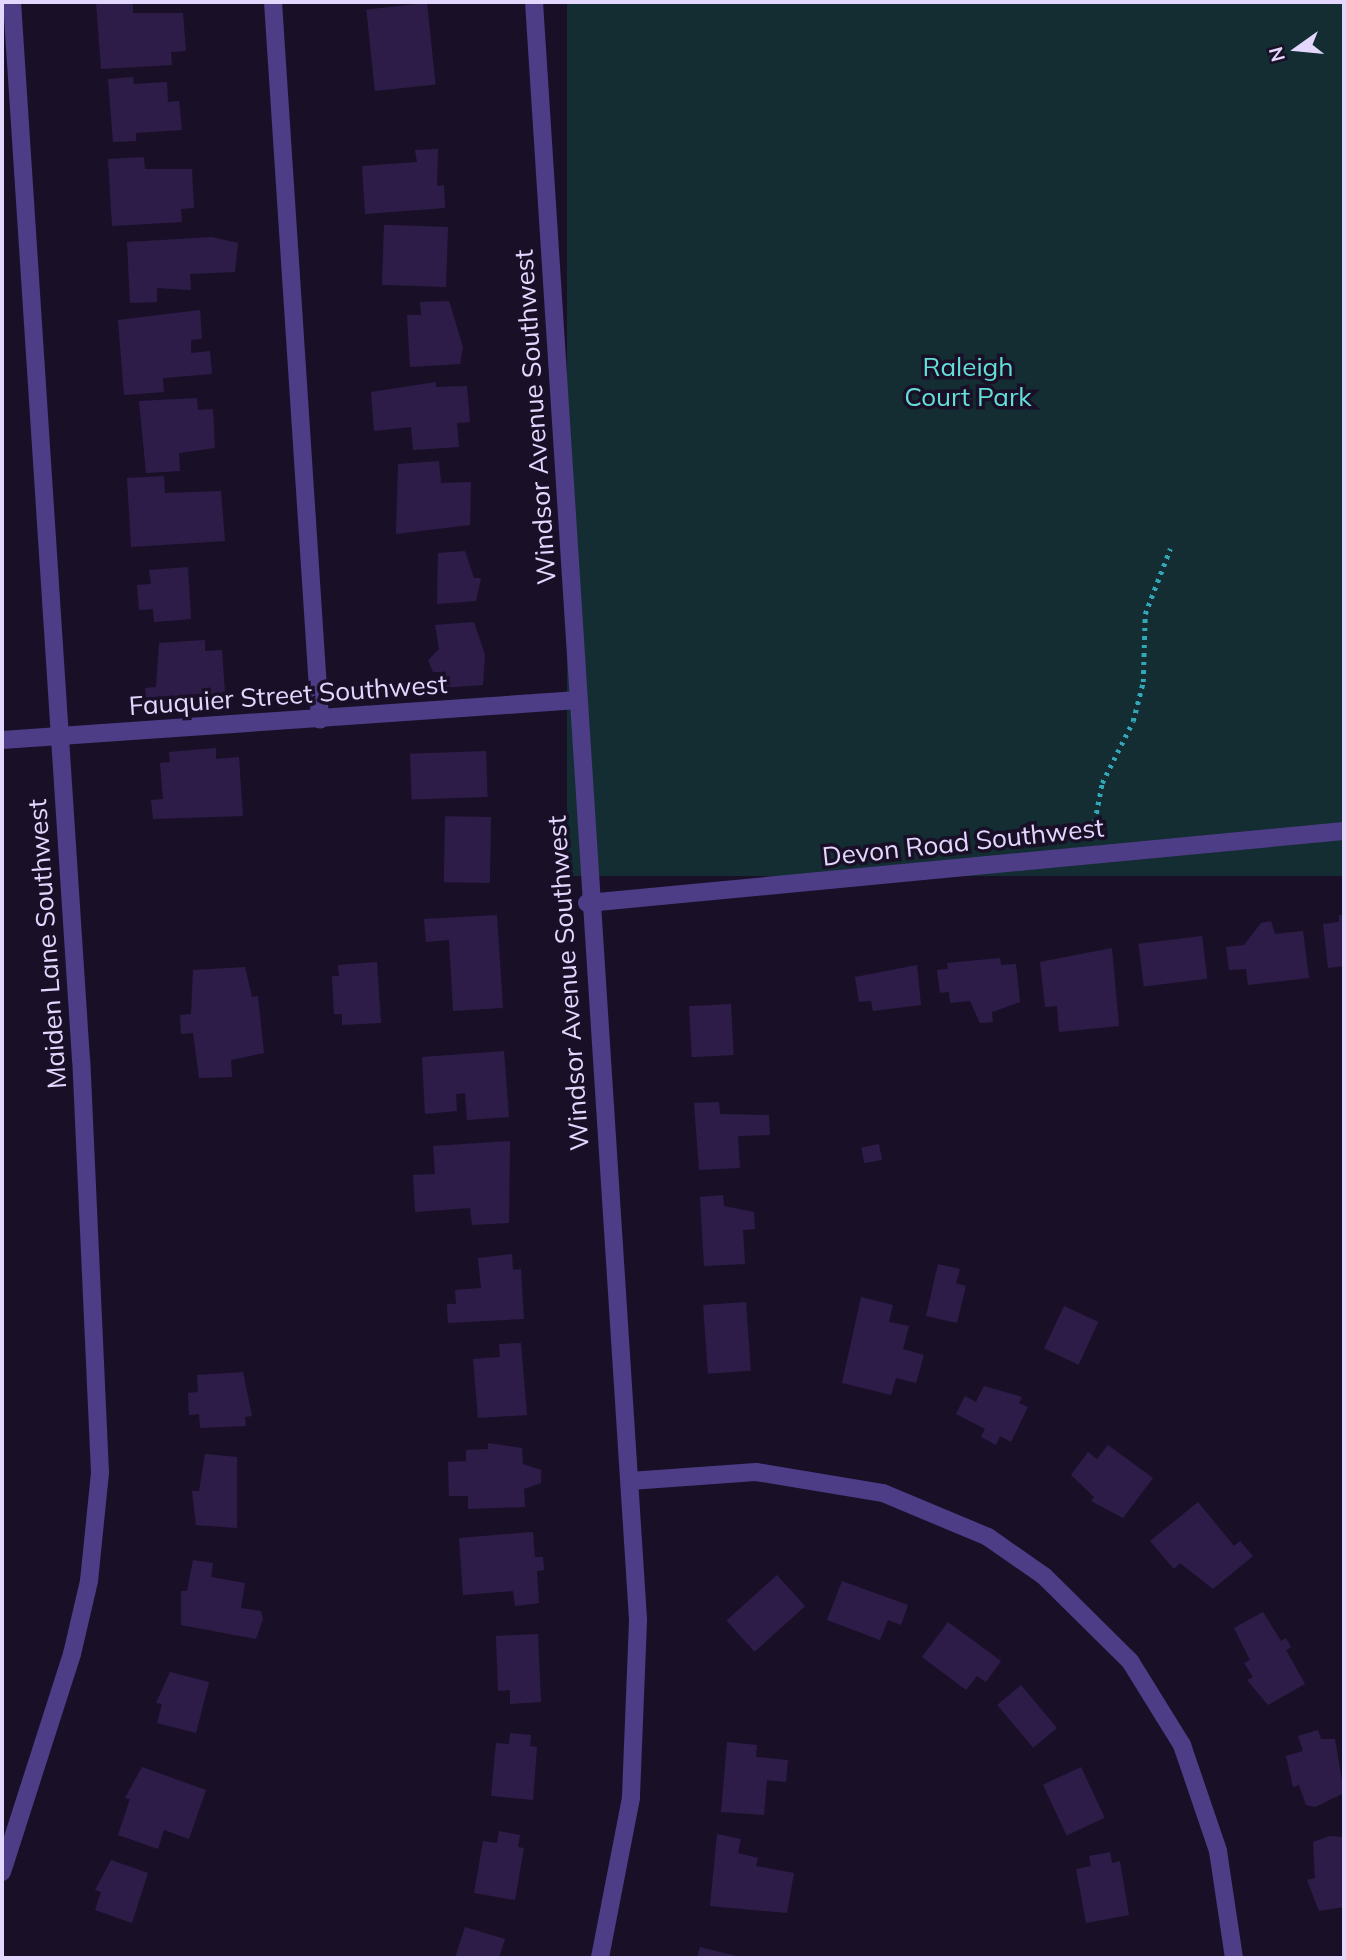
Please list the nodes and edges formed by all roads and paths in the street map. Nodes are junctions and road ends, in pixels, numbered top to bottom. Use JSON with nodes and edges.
{"nodes":[{"id":1,"x":12,"y":2,"type":"edge"},
{"id":2,"x":273,"y":2,"type":"edge"},
{"id":3,"x":534,"y":2,"type":"edge"},
{"id":4,"x":1170,"y":549,"type":"dead end"},
{"id":5,"x":578,"y":700,"type":"junction"},
{"id":6,"x":320,"y":719,"type":"junction"},
{"id":7,"x":61,"y":736,"type":"junction"},
{"id":8,"x":2,"y":740,"type":"edge"},
{"id":9,"x":1344,"y":831,"type":"edge"},
{"id":10,"x":1092,"y":855,"type":"junction"},
{"id":11,"x":587,"y":903,"type":"junction"},
{"id":12,"x":630,"y":1481,"type":"junction"},
{"id":13,"x":2,"y":1872,"type":"edge"},
{"id":14,"x":600,"y":1958,"type":"edge"},
{"id":15,"x":1234,"y":1958,"type":"edge"}],
"edges":[{"from":1,"to":7,"type":"street","name":"Maiden Lane Southwest"},
{"from":2,"to":6,"type":"street"},
{"from":3,"to":5,"type":"street","name":"Windsor Avenue Southwest"},
{"from":4,"to":10,"type":"path"},
{"from":5,"to":6,"type":"street","name":"Fauquier Street Southwest"},
{"from":5,"to":11,"type":"street","name":"Windsor Avenue Southwest"},
{"from":6,"to":7,"type":"street","name":"Fauquier Street Southwest"},
{"from":7,"to":8,"type":"street","name":"Fauquier Street Southwest"},
{"from":7,"to":13,"type":"street","name":"Maiden Lane Southwest"},
{"from":9,"to":10,"type":"street","name":"Devon Road Southwest"},
{"from":10,"to":11,"type":"street","name":"Devon Road Southwest"},
{"from":11,"to":12,"type":"street","name":"Windsor Avenue Southwest"},
{"from":12,"to":14,"type":"street","name":"Windsor Avenue Southwest"},
{"from":12,"to":15,"type":"street"}]}
